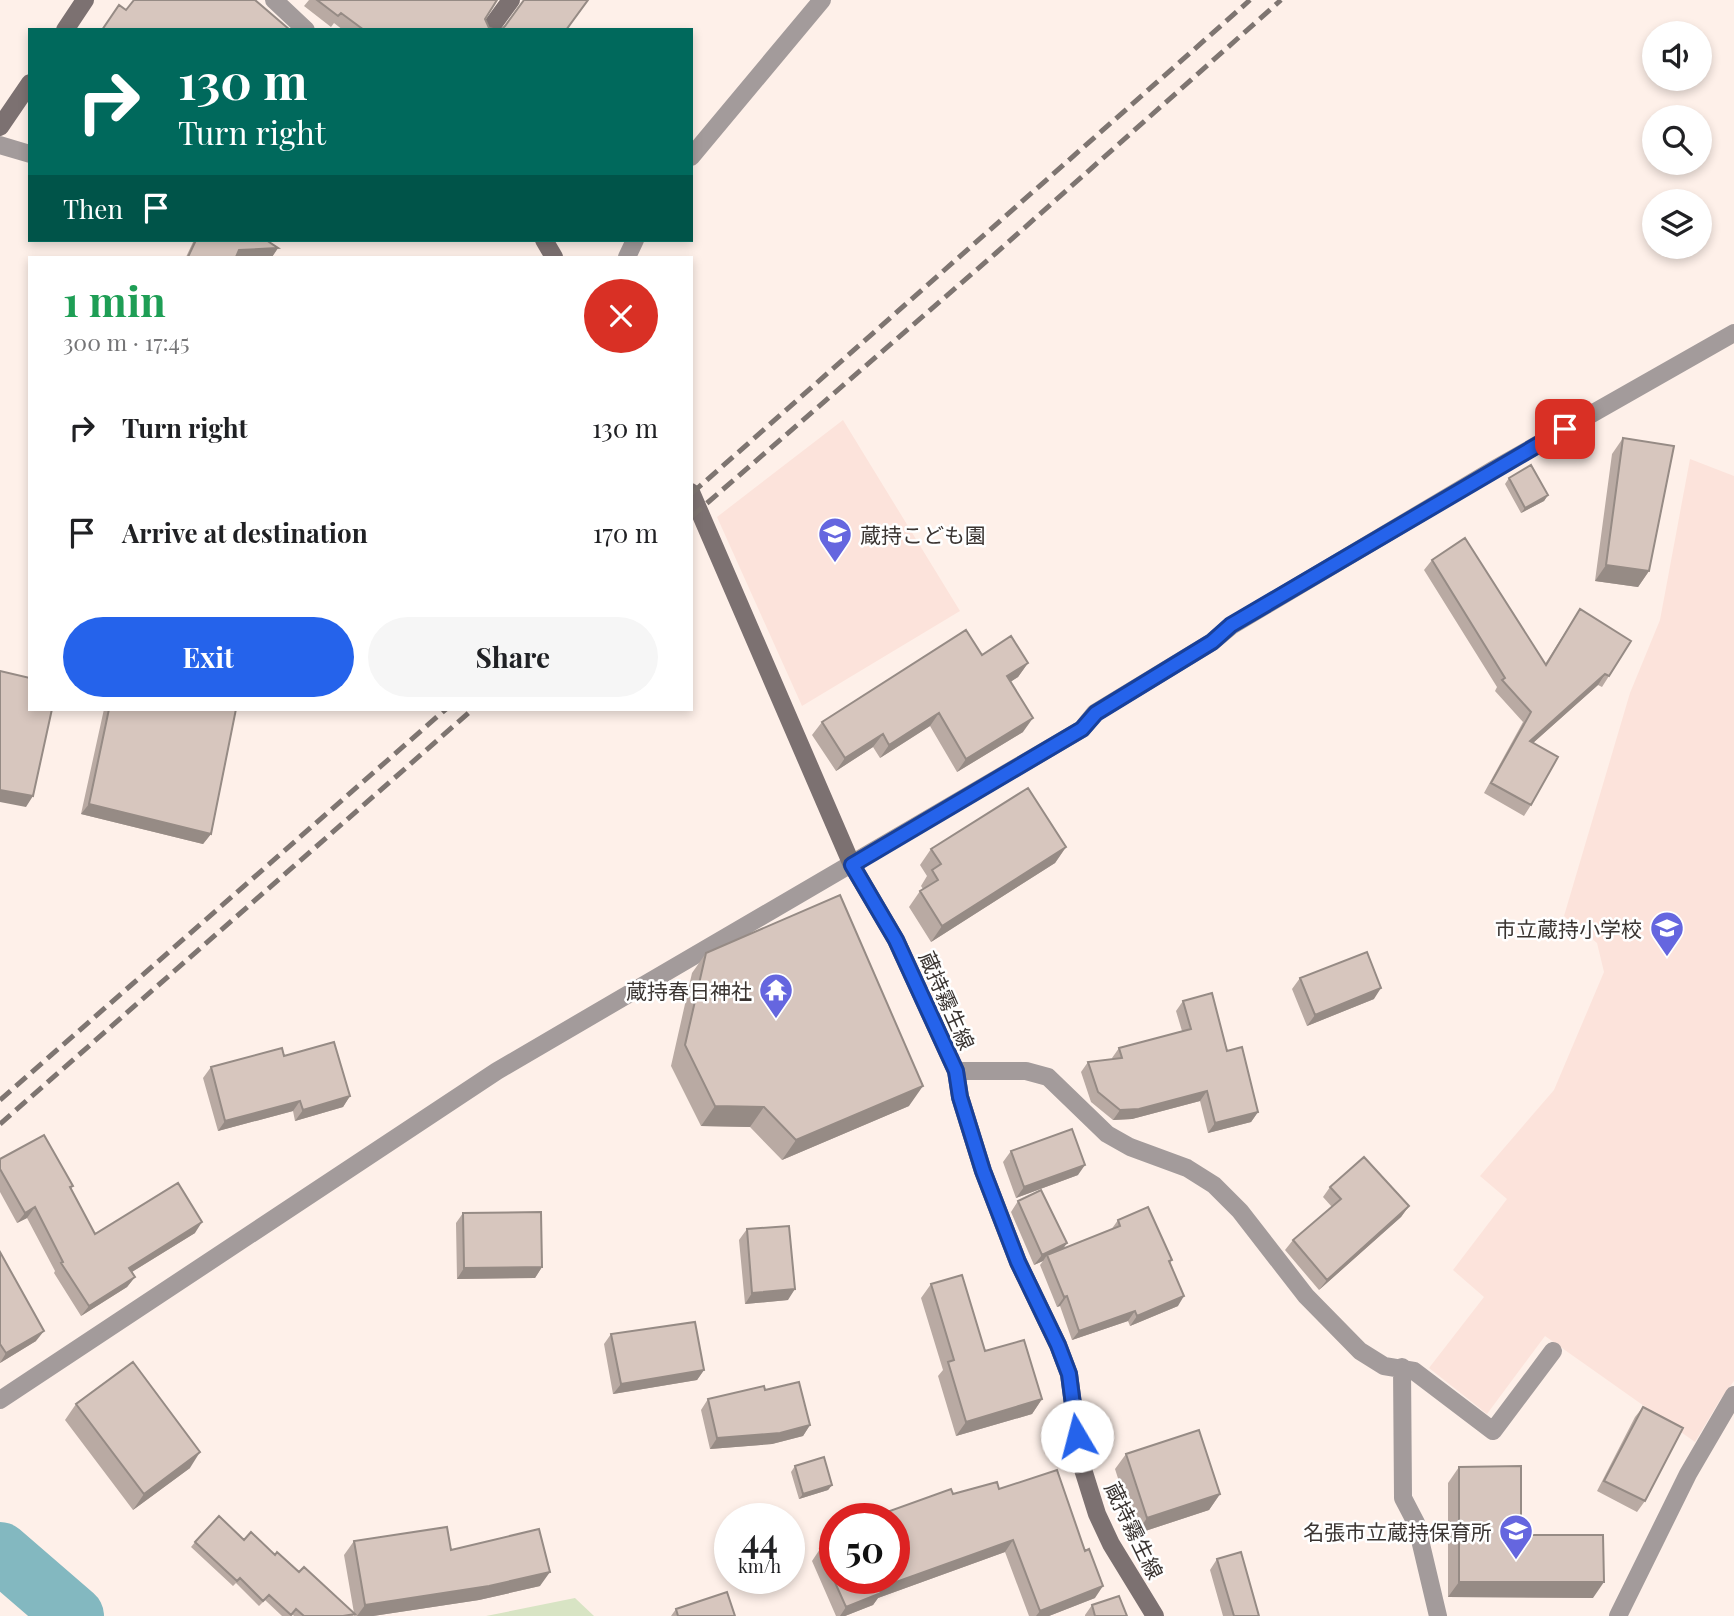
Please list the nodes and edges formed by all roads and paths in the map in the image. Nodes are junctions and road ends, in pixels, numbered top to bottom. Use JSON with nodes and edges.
{"nodes":[{"id":1,"x":85,"y":0,"type":"edge"},
{"id":2,"x":274,"y":0,"type":"edge"},
{"id":3,"x":511,"y":0,"type":"edge"},
{"id":4,"x":822,"y":0,"type":"edge"},
{"id":5,"x":66,"y":28,"type":"edge"},
{"id":6,"x":304,"y":28,"type":"edge"},
{"id":7,"x":490,"y":28,"type":"edge"},
{"id":8,"x":28,"y":86,"type":"edge"},
{"id":9,"x":0,"y":127,"type":"edge"},
{"id":10,"x":0,"y":145,"type":"edge"},
{"id":11,"x":28,"y":154,"type":"edge"},
{"id":12,"x":693,"y":154,"type":"edge"},
{"id":13,"x":1734,"y":333,"type":"edge"},
{"id":14,"x":693,"y":497,"type":"edge"},
{"id":15,"x":852,"y":865,"type":"junction"},
{"id":16,"x":956,"y":1071,"type":"junction"},
{"id":17,"x":1553,"y":1351,"type":"dead end"},
{"id":18,"x":1402,"y":1367,"type":"junction"},
{"id":19,"x":1734,"y":1395,"type":"edge"},
{"id":20,"x":0,"y":1400,"type":"edge"},
{"id":21,"x":1155,"y":1616,"type":"edge"},
{"id":22,"x":1438,"y":1616,"type":"edge"},
{"id":23,"x":1618,"y":1616,"type":"edge"}],
"edges":[{"from":1,"to":5,"type":"main road"},
{"from":2,"to":6,"type":"street"},
{"from":3,"to":7,"type":"main road"},
{"from":4,"to":12,"type":"street"},
{"from":8,"to":9,"type":"main road"},
{"from":10,"to":11,"type":"street"},
{"from":13,"to":15,"type":"street"},
{"from":14,"to":15,"type":"main road","name":"蔵持霧生線"},
{"from":15,"to":16,"type":"main road","name":"蔵持霧生線"},
{"from":15,"to":20,"type":"street"},
{"from":16,"to":18,"type":"street"},
{"from":16,"to":21,"type":"main road","name":"蔵持霧生線"},
{"from":17,"to":18,"type":"street"},
{"from":18,"to":22,"type":"street"},
{"from":19,"to":23,"type":"street"}]}
